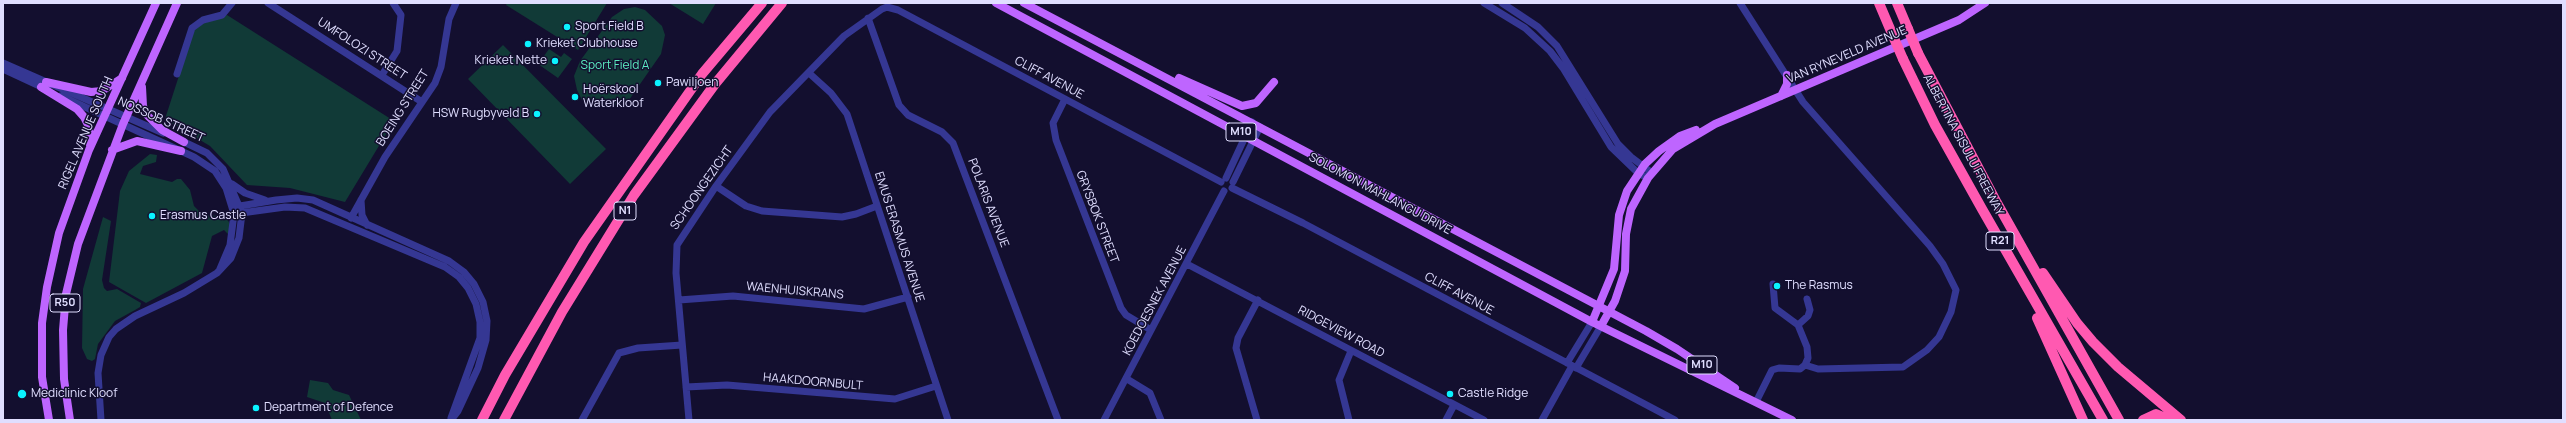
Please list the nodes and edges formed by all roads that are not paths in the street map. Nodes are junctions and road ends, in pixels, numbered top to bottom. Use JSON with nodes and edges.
{"nodes":[{"id":1,"x":156,"y":3,"type":"edge"},
{"id":2,"x":177,"y":3,"type":"edge"},
{"id":3,"x":232,"y":3,"type":"edge"},
{"id":4,"x":268,"y":3,"type":"edge"},
{"id":5,"x":393,"y":3,"type":"edge"},
{"id":6,"x":456,"y":3,"type":"edge"},
{"id":7,"x":762,"y":3,"type":"edge"},
{"id":8,"x":782,"y":3,"type":"edge"},
{"id":9,"x":996,"y":3,"type":"edge"},
{"id":10,"x":1024,"y":3,"type":"edge"},
{"id":11,"x":1484,"y":3,"type":"edge"},
{"id":12,"x":1502,"y":3,"type":"edge"},
{"id":13,"x":1740,"y":3,"type":"edge"},
{"id":14,"x":1879,"y":3,"type":"edge"},
{"id":15,"x":1897,"y":3,"type":"edge"},
{"id":16,"x":1985,"y":3,"type":"edge"},
{"id":17,"x":868,"y":18,"type":"junction"},
{"id":18,"x":1105,"y":45,"type":"junction"},
{"id":19,"x":3,"y":63,"type":"edge"},
{"id":20,"x":3,"y":69,"type":"edge"},
{"id":21,"x":809,"y":73,"type":"junction"},
{"id":22,"x":177,"y":74,"type":"dead end"},
{"id":23,"x":382,"y":75,"type":"junction"},
{"id":24,"x":1787,"y":75,"type":"junction"},
{"id":25,"x":124,"y":78,"type":"junction"},
{"id":26,"x":143,"y":80,"type":"junction"},
{"id":27,"x":1274,"y":82,"type":"dead end"},
{"id":28,"x":44,"y":84,"type":"junction"},
{"id":29,"x":1797,"y":89,"type":"junction"},
{"id":30,"x":1781,"y":96,"type":"junction"},
{"id":31,"x":1065,"y":99,"type":"junction"},
{"id":32,"x":422,"y":102,"type":"junction"},
{"id":33,"x":107,"y":112,"type":"junction"},
{"id":34,"x":127,"y":116,"type":"junction"},
{"id":35,"x":1252,"y":122,"type":"junction"},
{"id":36,"x":123,"y":124,"type":"junction"},
{"id":37,"x":1715,"y":124,"type":"junction"},
{"id":38,"x":1260,"y":127,"type":"junction"},
{"id":39,"x":1250,"y":137,"type":"junction"},
{"id":40,"x":184,"y":142,"type":"junction"},
{"id":41,"x":89,"y":150,"type":"junction"},
{"id":42,"x":112,"y":150,"type":"junction"},
{"id":43,"x":181,"y":151,"type":"junction"},
{"id":44,"x":1640,"y":170,"type":"junction"},
{"id":45,"x":1650,"y":175,"type":"junction"},
{"id":46,"x":1223,"y":180,"type":"junction"},
{"id":47,"x":231,"y":184,"type":"junction"},
{"id":48,"x":1233,"y":185,"type":"junction"},
{"id":49,"x":716,"y":186,"type":"junction"},
{"id":50,"x":1224,"y":191,"type":"junction"},
{"id":51,"x":361,"y":200,"type":"junction"},
{"id":52,"x":269,"y":201,"type":"junction"},
{"id":53,"x":1997,"y":203,"type":"junction"},
{"id":54,"x":878,"y":206,"type":"junction"},
{"id":55,"x":1982,"y":209,"type":"junction"},
{"id":56,"x":237,"y":210,"type":"junction"},
{"id":57,"x":355,"y":210,"type":"junction"},
{"id":58,"x":336,"y":211,"type":"junction"},
{"id":59,"x":324,"y":215,"type":"junction"},
{"id":60,"x":351,"y":218,"type":"junction"},
{"id":61,"x":367,"y":225,"type":"junction"},
{"id":62,"x":372,"y":236,"type":"junction"},
{"id":63,"x":1187,"y":264,"type":"junction"},
{"id":64,"x":219,"y":271,"type":"junction"},
{"id":65,"x":1773,"y":284,"type":"dead end"},
{"id":66,"x":908,"y":297,"type":"junction"},
{"id":67,"x":1807,"y":299,"type":"dead end"},
{"id":68,"x":679,"y":300,"type":"junction"},
{"id":69,"x":1258,"y":300,"type":"junction"},
{"id":70,"x":1599,"y":306,"type":"junction"},
{"id":71,"x":1610,"y":312,"type":"junction"},
{"id":72,"x":1592,"y":322,"type":"junction"},
{"id":73,"x":1798,"y":325,"type":"junction"},
{"id":74,"x":1601,"y":326,"type":"junction"},
{"id":75,"x":1151,"y":330,"type":"junction"},
{"id":76,"x":682,"y":344,"type":"junction"},
{"id":77,"x":1351,"y":351,"type":"junction"},
{"id":78,"x":2071,"y":363,"type":"junction"},
{"id":79,"x":1805,"y":365,"type":"junction"},
{"id":80,"x":1572,"y":366,"type":"junction"},
{"id":81,"x":1127,"y":379,"type":"junction"},
{"id":82,"x":936,"y":386,"type":"junction"},
{"id":83,"x":686,"y":388,"type":"junction"},
{"id":84,"x":1756,"y":402,"type":"junction"},
{"id":85,"x":1454,"y":405,"type":"junction"},
{"id":86,"x":506,"y":417,"type":"edge"},
{"id":87,"x":49,"y":420,"type":"edge"},
{"id":88,"x":70,"y":420,"type":"edge"},
{"id":89,"x":101,"y":420,"type":"edge"},
{"id":90,"x":451,"y":420,"type":"edge"},
{"id":91,"x":482,"y":420,"type":"edge"},
{"id":92,"x":582,"y":420,"type":"edge"},
{"id":93,"x":689,"y":420,"type":"edge"},
{"id":94,"x":948,"y":420,"type":"edge"},
{"id":95,"x":1058,"y":420,"type":"edge"},
{"id":96,"x":1104,"y":420,"type":"edge"},
{"id":97,"x":1161,"y":420,"type":"edge"},
{"id":98,"x":1257,"y":420,"type":"edge"},
{"id":99,"x":1349,"y":420,"type":"edge"},
{"id":100,"x":1446,"y":420,"type":"edge"},
{"id":101,"x":1484,"y":420,"type":"edge"},
{"id":102,"x":1542,"y":420,"type":"edge"},
{"id":103,"x":1675,"y":420,"type":"edge"},
{"id":104,"x":1792,"y":420,"type":"edge"},
{"id":105,"x":2083,"y":420,"type":"edge"},
{"id":106,"x":2100,"y":420,"type":"edge"},
{"id":107,"x":2103,"y":420,"type":"edge"},
{"id":108,"x":2119,"y":420,"type":"edge"},
{"id":109,"x":2143,"y":420,"type":"edge"},
{"id":110,"x":2170,"y":420,"type":"edge"},
{"id":111,"x":2181,"y":420,"type":"edge"}],
"edges":[{"from":1,"to":25,"type":"main road","name":"RIGEL AVENUE SOUTH","number":"R50"},
{"from":2,"to":26,"type":"main road","number":"R50"},
{"from":3,"to":22,"type":"street"},
{"from":4,"to":23,"type":"street","name":"UMFOLOZI STREET"},
{"from":5,"to":23,"type":"street"},
{"from":6,"to":32,"type":"street","name":"BOEING STREET"},
{"from":7,"to":91,"type":"highway","number":"N1"},
{"from":8,"to":86,"type":"highway","number":"N1"},
{"from":9,"to":39,"type":"main road","name":"SOLOMON MAHLANGU DRIVE","number":"M10"},
{"from":10,"to":18,"type":"main road","name":"SOLOMON MAHLANGU DRIVE","number":"M10"},
{"from":11,"to":44,"type":"street"},
{"from":12,"to":44,"type":"street"},
{"from":13,"to":24,"type":"street"},
{"from":14,"to":55,"type":"highway","name":"ALBERTINA SISULU FREEWAY","number":"R21","bridge":true},
{"from":15,"to":53,"type":"highway","name":"ALBERTINA SISULU FREEWAY","number":"R21","bridge":true},
{"from":16,"to":29,"type":"main road","name":"VAN RYNEVELD AVENUE"},
{"from":17,"to":21,"type":"street","name":"SCHOONGEZICHT"},
{"from":17,"to":31,"type":"street","name":"CLIFF AVENUE"},
{"from":17,"to":95,"type":"street","name":"POLARIS AVENUE"},
{"from":18,"to":27,"type":"main road"},
{"from":18,"to":35,"type":"main road","name":"SOLOMON MAHLANGU DRIVE","number":"M10"},
{"from":19,"to":28,"type":"street","name":"NOSSOB STREET"},
{"from":20,"to":28,"type":"street","name":"NOSSOB STREET"},
{"from":21,"to":49,"type":"street","name":"SCHOONGEZICHT"},
{"from":21,"to":54,"type":"street","name":"EMUS ERASMUS AVENUE"},
{"from":23,"to":32,"type":"street","name":"UMFOLOZI STREET"},
{"from":24,"to":29,"type":"street"},
{"from":24,"to":30,"type":"main road"},
{"from":25,"to":28,"type":"main road"},
{"from":25,"to":33,"type":"main road","name":"RIGEL AVENUE SOUTH","number":"R50"},
{"from":26,"to":34,"type":"main road","number":"R50"},
{"from":26,"to":40,"type":"main road"},
{"from":28,"to":33,"type":"street","name":"NOSSOB STREET"},
{"from":28,"to":41,"type":"main road"},
{"from":29,"to":30,"type":"main road","name":"VAN RYNEVELD AVENUE"},
{"from":29,"to":79,"type":"street"},
{"from":30,"to":37,"type":"main road","name":"VAN RYNEVELD AVENUE"},
{"from":31,"to":46,"type":"street","name":"CLIFF AVENUE"},
{"from":31,"to":75,"type":"street","name":"GRYSBOK STREET"},
{"from":32,"to":51,"type":"street","name":"BOEING STREET"},
{"from":33,"to":34,"type":"street","name":"NOSSOB STREET"},
{"from":33,"to":36,"type":"street","name":"NOSSOB STREET"},
{"from":33,"to":41,"type":"main road","name":"RIGEL AVENUE SOUTH","number":"R50"},
{"from":34,"to":36,"type":"main road","number":"R50"},
{"from":34,"to":40,"type":"street","name":"NOSSOB STREET"},
{"from":35,"to":38,"type":"main road","name":"SOLOMON MAHLANGU DRIVE","number":"M10"},
{"from":35,"to":39,"type":"street"},
{"from":36,"to":42,"type":"main road","number":"R50"},
{"from":36,"to":43,"type":"street","name":"NOSSOB STREET"},
{"from":37,"to":44,"type":"main road","name":"VAN RYNEVELD AVENUE"},
{"from":37,"to":45,"type":"main road","name":"VAN RYNEVELD AVENUE"},
{"from":38,"to":39,"type":"street"},
{"from":38,"to":70,"type":"main road","name":"SOLOMON MAHLANGU DRIVE","number":"M10"},
{"from":39,"to":46,"type":"street"},
{"from":39,"to":48,"type":"street"},
{"from":39,"to":72,"type":"main road","name":"SOLOMON MAHLANGU DRIVE","number":"M10"},
{"from":40,"to":47,"type":"street","name":"NOSSOB STREET"},
{"from":41,"to":87,"type":"main road","name":"RIGEL AVENUE SOUTH","number":"R50"},
{"from":42,"to":43,"type":"main road"},
{"from":42,"to":88,"type":"main road","number":"R50"},
{"from":43,"to":56,"type":"street","name":"NOSSOB STREET"},
{"from":44,"to":45,"type":"street"},
{"from":44,"to":70,"type":"main road","name":"VAN RYNEVELD AVENUE"},
{"from":45,"to":71,"type":"main road","name":"VAN RYNEVELD AVENUE"},
{"from":46,"to":48,"type":"street","name":"CLIFF AVENUE"},
{"from":46,"to":50,"type":"street"},
{"from":47,"to":52,"type":"street"},
{"from":47,"to":56,"type":"street","name":"NOSSOB STREET"},
{"from":48,"to":50,"type":"street"},
{"from":48,"to":80,"type":"street","name":"CLIFF AVENUE"},
{"from":49,"to":54,"type":"street"},
{"from":49,"to":68,"type":"street","name":"SCHOONGEZICHT"},
{"from":50,"to":63,"type":"street","name":"KOEDOESNEK AVENUE"},
{"from":51,"to":57,"type":"street","name":"BOEING STREET"},
{"from":51,"to":61,"type":"street"},
{"from":52,"to":56,"type":"street"},
{"from":52,"to":58,"type":"street"},
{"from":53,"to":108,"type":"highway","name":"ALBERTINA SISULU FREEWAY","number":"R21"},
{"from":53,"to":111,"type":"highway"},
{"from":54,"to":66,"type":"street","name":"EMUS ERASMUS AVENUE"},
{"from":55,"to":78,"type":"highway","name":"ALBERTINA SISULU FREEWAY","number":"R21"},
{"from":55,"to":105,"type":"highway"},
{"from":56,"to":59,"type":"street"},
{"from":56,"to":64,"type":"street"},
{"from":56,"to":64,"type":"street","name":"NOSSOB STREET"},
{"from":57,"to":58,"type":"street"},
{"from":57,"to":60,"type":"street","name":"BOEING STREET"},
{"from":58,"to":60,"type":"street"},
{"from":59,"to":60,"type":"street"},
{"from":59,"to":62,"type":"street"},
{"from":60,"to":61,"type":"street"},
{"from":60,"to":62,"type":"street"},
{"from":61,"to":90,"type":"street"},
{"from":62,"to":90,"type":"street"},
{"from":63,"to":69,"type":"street","name":"RIDGEVIEW ROAD"},
{"from":63,"to":75,"type":"street","name":"KOEDOESNEK AVENUE"},
{"from":64,"to":89,"type":"street","name":"NOSSOB STREET"},
{"from":65,"to":73,"type":"street"},
{"from":66,"to":68,"type":"street","name":"WAENHUISKRANS"},
{"from":66,"to":82,"type":"street","name":"EMUS ERASMUS AVENUE"},
{"from":67,"to":73,"type":"street"},
{"from":68,"to":76,"type":"street","name":"SCHOONGEZICHT"},
{"from":69,"to":77,"type":"street","name":"RIDGEVIEW ROAD"},
{"from":69,"to":98,"type":"street"},
{"from":70,"to":71,"type":"main road","name":"SOLOMON MAHLANGU DRIVE","number":"M10"},
{"from":70,"to":72,"type":"main road","name":"VAN RYNEVELD AVENUE"},
{"from":71,"to":74,"type":"main road","name":"VAN RYNEVELD AVENUE"},
{"from":71,"to":84,"type":"main road","name":"SOLOMON MAHLANGU DRIVE","number":"M10"},
{"from":72,"to":74,"type":"main road","name":"SOLOMON MAHLANGU DRIVE","number":"M10"},
{"from":72,"to":80,"type":"street"},
{"from":73,"to":79,"type":"street"},
{"from":74,"to":80,"type":"street"},
{"from":74,"to":84,"type":"main road","name":"SOLOMON MAHLANGU DRIVE","number":"M10"},
{"from":75,"to":81,"type":"street","name":"KOEDOESNEK AVENUE"},
{"from":76,"to":83,"type":"street","name":"SCHOONGEZICHT"},
{"from":76,"to":92,"type":"street"},
{"from":77,"to":85,"type":"street","name":"RIDGEVIEW ROAD"},
{"from":77,"to":99,"type":"street"},
{"from":78,"to":106,"type":"highway"},
{"from":78,"to":107,"type":"highway","name":"ALBERTINA SISULU FREEWAY","number":"R21"},
{"from":79,"to":84,"type":"street"},
{"from":80,"to":102,"type":"street"},
{"from":80,"to":103,"type":"street","name":"CLIFF AVENUE"},
{"from":81,"to":96,"type":"street","name":"KOEDOESNEK AVENUE"},
{"from":81,"to":97,"type":"street"},
{"from":82,"to":83,"type":"street","name":"HAAKDOORNBULT"},
{"from":82,"to":94,"type":"street","name":"EMUS ERASMUS AVENUE"},
{"from":83,"to":93,"type":"street","name":"SCHOONGEZICHT"},
{"from":84,"to":104,"type":"main road","name":"SOLOMON MAHLANGU DRIVE","number":"M10"},
{"from":85,"to":100,"type":"street"},
{"from":85,"to":101,"type":"street","name":"RIDGEVIEW ROAD"},
{"from":109,"to":110,"type":"highway"}]}
